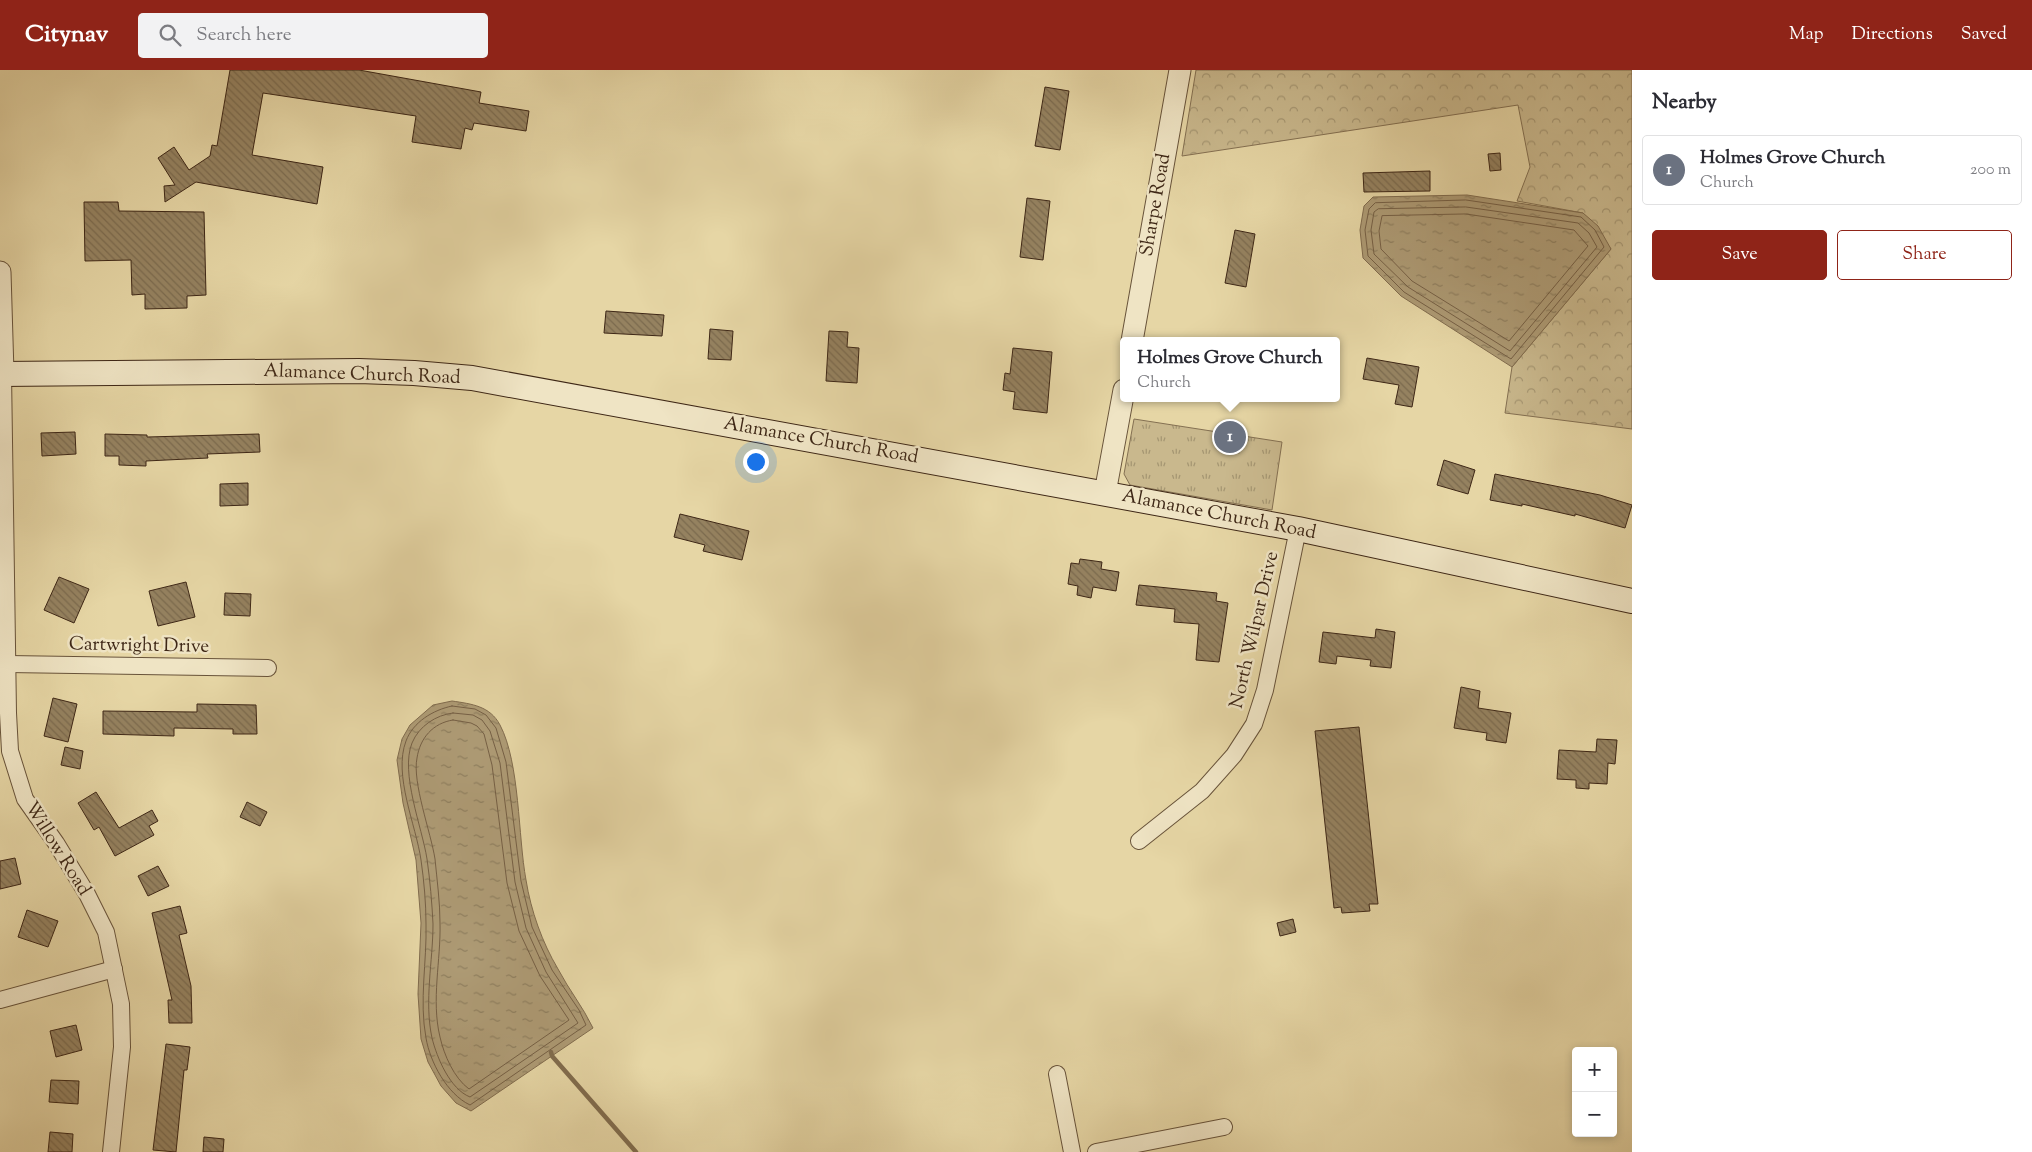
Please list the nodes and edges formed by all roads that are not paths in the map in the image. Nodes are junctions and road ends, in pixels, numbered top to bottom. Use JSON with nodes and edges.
{"nodes":[{"id":1,"x":1180,"y":70,"type":"edge"},
{"id":2,"x":0,"y":272,"type":"edge"},
{"id":3,"x":1133,"y":337,"type":"edge"},
{"id":4,"x":1,"y":374,"type":"edge"},
{"id":5,"x":1122,"y":402,"type":"edge"},
{"id":6,"x":1105,"y":493,"type":"junction"},
{"id":7,"x":1298,"y":529,"type":"junction"},
{"id":8,"x":1632,"y":601,"type":"edge"},
{"id":9,"x":8,"y":664,"type":"junction"},
{"id":10,"x":268,"y":668,"type":"dead end"},
{"id":11,"x":1139,"y":841,"type":"dead end"},
{"id":12,"x":114,"y":969,"type":"junction"},
{"id":13,"x":0,"y":1000,"type":"edge"},
{"id":14,"x":1057,"y":1074,"type":"dead end"},
{"id":15,"x":1224,"y":1127,"type":"dead end"},
{"id":16,"x":111,"y":1152,"type":"edge"},
{"id":17,"x":1072,"y":1152,"type":"edge"},
{"id":18,"x":1096,"y":1152,"type":"edge"}],
"edges":[{"from":1,"to":3,"type":"street","name":"Sharpe Road"},
{"from":2,"to":4,"type":"street","name":"Willow Road"},
{"from":4,"to":6,"type":"main road","name":"Alamance Church Road"},
{"from":4,"to":9,"type":"street","name":"Willow Road"},
{"from":5,"to":6,"type":"street"},
{"from":6,"to":7,"type":"main road","name":"Alamance Church Road"},
{"from":7,"to":8,"type":"main road","name":"Alamance Church Road"},
{"from":7,"to":11,"type":"street","name":"North Wilpar Drive"},
{"from":9,"to":10,"type":"street","name":"Cartwright Drive"},
{"from":9,"to":12,"type":"street","name":"Willow Road"},
{"from":12,"to":13,"type":"street"},
{"from":12,"to":16,"type":"street","name":"Willow Road"},
{"from":14,"to":17,"type":"street"},
{"from":15,"to":18,"type":"street"}]}
